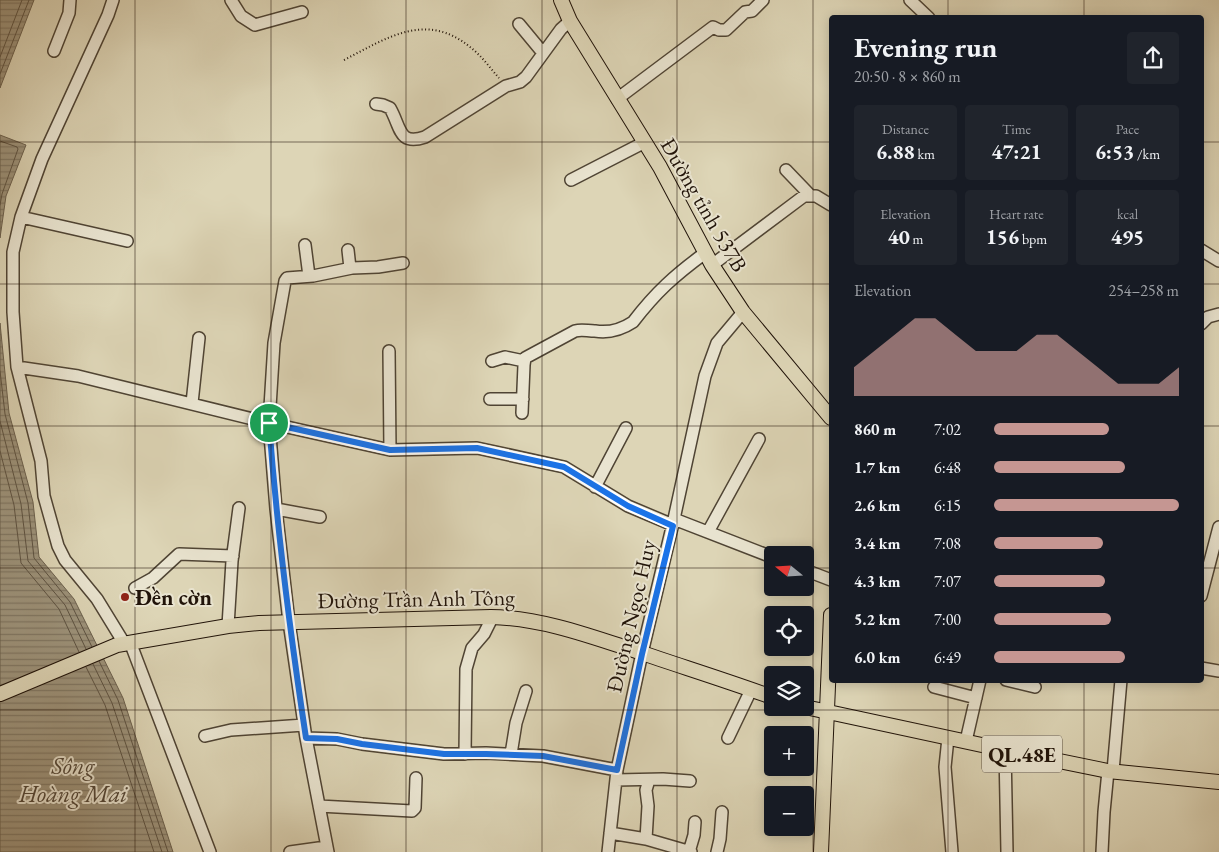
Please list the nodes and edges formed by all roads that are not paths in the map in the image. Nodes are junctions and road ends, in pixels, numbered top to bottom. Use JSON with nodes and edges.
{"nodes":[{"id":1,"x":70,"y":0,"type":"edge"},
{"id":2,"x":113,"y":0,"type":"edge"},
{"id":3,"x":231,"y":0,"type":"edge"},
{"id":4,"x":763,"y":0,"type":"edge"},
{"id":5,"x":910,"y":0,"type":"edge"},
{"id":6,"x":563,"y":1,"type":"edge"},
{"id":7,"x":302,"y":12,"type":"dead end"},
{"id":8,"x":926,"y":15,"type":"edge"},
{"id":9,"x":570,"y":21,"type":"junction"},
{"id":10,"x":519,"y":24,"type":"dead end"},
{"id":11,"x":54,"y":51,"type":"dead end"},
{"id":12,"x":543,"y":53,"type":"junction"},
{"id":13,"x":617,"y":99,"type":"junction"},
{"id":14,"x":376,"y":104,"type":"dead end"},
{"id":15,"x":644,"y":143,"type":"junction"},
{"id":16,"x":786,"y":170,"type":"dead end"},
{"id":17,"x":571,"y":180,"type":"dead end"},
{"id":18,"x":810,"y":195,"type":"junction"},
{"id":19,"x":829,"y":204,"type":"edge"},
{"id":20,"x":21,"y":217,"type":"junction"},
{"id":21,"x":127,"y":241,"type":"dead end"},
{"id":22,"x":305,"y":246,"type":"dead end"},
{"id":23,"x":348,"y":250,"type":"dead end"},
{"id":24,"x":1204,"y":252,"type":"edge"},
{"id":25,"x":705,"y":253,"type":"junction"},
{"id":26,"x":1219,"y":261,"type":"edge"},
{"id":27,"x":403,"y":263,"type":"dead end"},
{"id":28,"x":712,"y":266,"type":"junction"},
{"id":29,"x":350,"y":268,"type":"junction"},
{"id":30,"x":309,"y":276,"type":"junction"},
{"id":31,"x":743,"y":312,"type":"junction"},
{"id":32,"x":1219,"y":314,"type":"edge"},
{"id":33,"x":1204,"y":321,"type":"edge"},
{"id":34,"x":199,"y":338,"type":"dead end"},
{"id":35,"x":389,"y":351,"type":"dead end"},
{"id":36,"x":492,"y":361,"type":"dead end"},
{"id":37,"x":524,"y":361,"type":"junction"},
{"id":38,"x":17,"y":367,"type":"junction"},
{"id":39,"x":490,"y":399,"type":"dead end"},
{"id":40,"x":523,"y":399,"type":"junction"},
{"id":41,"x":192,"y":403,"type":"junction"},
{"id":42,"x":522,"y":413,"type":"dead end"},
{"id":43,"x":829,"y":416,"type":"edge"},
{"id":44,"x":269,"y":423,"type":"junction"},
{"id":45,"x":626,"y":428,"type":"dead end"},
{"id":46,"x":759,"y":439,"type":"dead end"},
{"id":47,"x":390,"y":450,"type":"junction"},
{"id":48,"x":595,"y":487,"type":"junction"},
{"id":49,"x":239,"y":508,"type":"dead end"},
{"id":50,"x":276,"y":509,"type":"junction"},
{"id":51,"x":320,"y":517,"type":"dead end"},
{"id":52,"x":674,"y":522,"type":"junction"},
{"id":53,"x":1219,"y":527,"type":"edge"},
{"id":54,"x":708,"y":532,"type":"junction"},
{"id":55,"x":764,"y":554,"type":"edge"},
{"id":56,"x":233,"y":556,"type":"junction"},
{"id":57,"x":814,"y":573,"type":"edge"},
{"id":58,"x":829,"y":579,"type":"edge"},
{"id":59,"x":1204,"y":584,"type":"edge"},
{"id":60,"x":135,"y":588,"type":"dead end"},
{"id":61,"x":491,"y":617,"type":"junction"},
{"id":62,"x":289,"y":622,"type":"junction"},
{"id":63,"x":228,"y":626,"type":"junction"},
{"id":64,"x":124,"y":643,"type":"junction"},
{"id":65,"x":642,"y":654,"type":"junction"},
{"id":66,"x":829,"y":664,"type":"edge"},
{"id":67,"x":1204,"y":668,"type":"edge"},
{"id":68,"x":1219,"y":671,"type":"edge"},
{"id":69,"x":979,"y":683,"type":"edge"},
{"id":70,"x":1018,"y":683,"type":"edge"},
{"id":71,"x":1121,"y":683,"type":"edge"},
{"id":72,"x":1035,"y":687,"type":"dead end"},
{"id":73,"x":934,"y":688,"type":"dead end"},
{"id":74,"x":751,"y":690,"type":"junction"},
{"id":75,"x":526,"y":691,"type":"dead end"},
{"id":76,"x":0,"y":694,"type":"edge"},
{"id":77,"x":764,"y":694,"type":"edge"},
{"id":78,"x":976,"y":698,"type":"junction"},
{"id":79,"x":814,"y":708,"type":"edge"},
{"id":80,"x":827,"y":712,"type":"junction"},
{"id":81,"x":304,"y":725,"type":"junction"},
{"id":82,"x":205,"y":736,"type":"dead end"},
{"id":83,"x":306,"y":738,"type":"junction"},
{"id":84,"x":728,"y":738,"type":"dead end"},
{"id":85,"x":948,"y":738,"type":"junction"},
{"id":86,"x":966,"y":741,"type":"junction"},
{"id":87,"x":1005,"y":750,"type":"junction"},
{"id":88,"x":465,"y":754,"type":"junction"},
{"id":89,"x":511,"y":754,"type":"junction"},
{"id":90,"x":1111,"y":771,"type":"junction"},
{"id":91,"x":616,"y":775,"type":"junction"},
{"id":92,"x":416,"y":778,"type":"dead end"},
{"id":93,"x":650,"y":780,"type":"junction"},
{"id":94,"x":690,"y":782,"type":"dead end"},
{"id":95,"x":1219,"y":782,"type":"edge"},
{"id":96,"x":319,"y":806,"type":"junction"},
{"id":97,"x":722,"y":812,"type":"dead end"},
{"id":98,"x":695,"y":822,"type":"dead end"},
{"id":99,"x":610,"y":833,"type":"junction"},
{"id":100,"x":646,"y":839,"type":"junction"},
{"id":101,"x":327,"y":849,"type":"edge"},
{"id":102,"x":210,"y":852,"type":"edge"},
{"id":103,"x":290,"y":852,"type":"edge"},
{"id":104,"x":608,"y":852,"type":"edge"},
{"id":105,"x":690,"y":852,"type":"edge"},
{"id":106,"x":717,"y":852,"type":"edge"},
{"id":107,"x":820,"y":852,"type":"edge"},
{"id":108,"x":952,"y":852,"type":"edge"},
{"id":109,"x":1007,"y":852,"type":"edge"},
{"id":110,"x":1102,"y":852,"type":"edge"}],
"edges":[{"from":1,"to":11,"type":"street"},
{"from":2,"to":20,"type":"street"},
{"from":3,"to":7,"type":"street"},
{"from":4,"to":13,"type":"street"},
{"from":5,"to":8,"type":"street"},
{"from":6,"to":9,"type":"main road","name":"Đường tỉnh 537B"},
{"from":9,"to":12,"type":"street"},
{"from":9,"to":13,"type":"main road","name":"Đường tỉnh 537B"},
{"from":10,"to":12,"type":"street"},
{"from":12,"to":14,"type":"street"},
{"from":13,"to":15,"type":"main road","name":"Đường tỉnh 537B"},
{"from":15,"to":17,"type":"street"},
{"from":15,"to":25,"type":"main road","name":"Đường tỉnh 537B"},
{"from":16,"to":18,"type":"street"},
{"from":18,"to":19,"type":"street"},
{"from":18,"to":28,"type":"street"},
{"from":20,"to":21,"type":"street"},
{"from":20,"to":38,"type":"street"},
{"from":22,"to":30,"type":"street"},
{"from":23,"to":29,"type":"street"},
{"from":24,"to":26,"type":"street"},
{"from":25,"to":28,"type":"main road","name":"Đường tỉnh 537B"},
{"from":25,"to":37,"type":"street"},
{"from":27,"to":29,"type":"street"},
{"from":28,"to":31,"type":"main road","name":"Đường tỉnh 537B"},
{"from":29,"to":30,"type":"street"},
{"from":30,"to":44,"type":"street"},
{"from":31,"to":43,"type":"main road","name":"Đường tỉnh 537B"},
{"from":31,"to":52,"type":"street","name":"Đường Ngọc Huy"},
{"from":32,"to":33,"type":"street"},
{"from":34,"to":41,"type":"street"},
{"from":35,"to":47,"type":"street"},
{"from":36,"to":37,"type":"street"},
{"from":37,"to":40,"type":"street"},
{"from":38,"to":41,"type":"street"},
{"from":38,"to":64,"type":"street"},
{"from":39,"to":40,"type":"street"},
{"from":40,"to":42,"type":"street"},
{"from":41,"to":44,"type":"street"},
{"from":44,"to":47,"type":"street"},
{"from":44,"to":50,"type":"street"},
{"from":45,"to":48,"type":"street"},
{"from":46,"to":54,"type":"street"},
{"from":47,"to":48,"type":"street"},
{"from":48,"to":52,"type":"street"},
{"from":49,"to":56,"type":"street"},
{"from":50,"to":51,"type":"street"},
{"from":50,"to":62,"type":"street"},
{"from":52,"to":54,"type":"street"},
{"from":52,"to":65,"type":"street","name":"Đường Ngọc Huy"},
{"from":53,"to":59,"type":"street"},
{"from":54,"to":55,"type":"street"},
{"from":56,"to":60,"type":"street"},
{"from":56,"to":63,"type":"street"},
{"from":57,"to":58,"type":"street"},
{"from":61,"to":62,"type":"main road","name":"Đường Trần Anh Tông"},
{"from":61,"to":65,"type":"main road","name":"Đường Trần Anh Tông"},
{"from":61,"to":88,"type":"street"},
{"from":62,"to":63,"type":"main road","name":"Đường Trần Anh Tông"},
{"from":62,"to":81,"type":"street"},
{"from":63,"to":64,"type":"main road","name":"Đường Trần Anh Tông"},
{"from":64,"to":76,"type":"main road","name":"Đường Trần Anh Tông"},
{"from":64,"to":102,"type":"street"},
{"from":65,"to":74,"type":"main road","name":"Đường Trần Anh Tông"},
{"from":65,"to":91,"type":"street","name":"Đường Ngọc Huy"},
{"from":66,"to":80,"type":"main road"},
{"from":67,"to":68,"type":"street"},
{"from":69,"to":78,"type":"street"},
{"from":70,"to":72,"type":"street"},
{"from":71,"to":90,"type":"street"},
{"from":73,"to":78,"type":"street"},
{"from":74,"to":77,"type":"main road","name":"Đường Trần Anh Tông"},
{"from":74,"to":84,"type":"street"},
{"from":75,"to":89,"type":"street"},
{"from":78,"to":86,"type":"street"},
{"from":79,"to":80,"type":"main road"},
{"from":80,"to":85,"type":"main road","number":"QL.48E"},
{"from":80,"to":107,"type":"main road"},
{"from":81,"to":82,"type":"street"},
{"from":81,"to":83,"type":"street"},
{"from":83,"to":88,"type":"street"},
{"from":83,"to":96,"type":"street"},
{"from":85,"to":86,"type":"main road","number":"QL.48E"},
{"from":85,"to":108,"type":"street"},
{"from":86,"to":87,"type":"main road","number":"QL.48E"},
{"from":87,"to":90,"type":"main road","number":"QL.48E"},
{"from":87,"to":109,"type":"street"},
{"from":88,"to":89,"type":"street"},
{"from":89,"to":91,"type":"street"},
{"from":90,"to":95,"type":"main road","number":"QL.48E"},
{"from":90,"to":110,"type":"street"},
{"from":91,"to":93,"type":"street"},
{"from":91,"to":99,"type":"street","name":"Đường Ngọc Huy"},
{"from":92,"to":96,"type":"street"},
{"from":93,"to":94,"type":"street"},
{"from":93,"to":100,"type":"street"},
{"from":96,"to":101,"type":"street"},
{"from":97,"to":106,"type":"street"},
{"from":98,"to":105,"type":"street"},
{"from":99,"to":100,"type":"street"},
{"from":99,"to":104,"type":"street","name":"Đường Ngọc Huy"},
{"from":100,"to":105,"type":"street"},
{"from":101,"to":103,"type":"street"}]}
